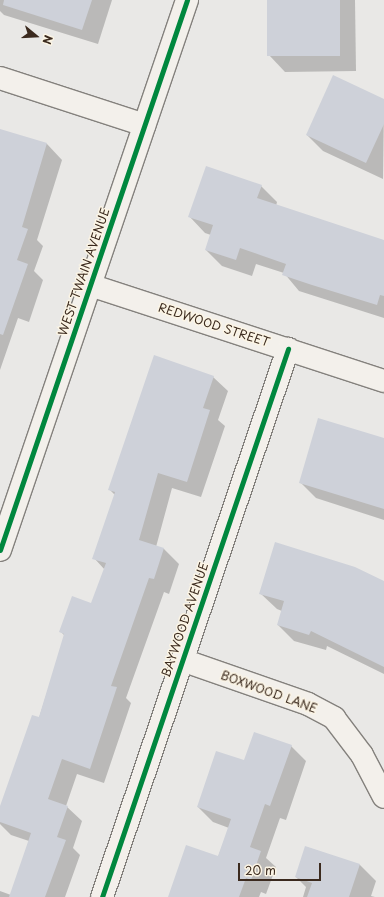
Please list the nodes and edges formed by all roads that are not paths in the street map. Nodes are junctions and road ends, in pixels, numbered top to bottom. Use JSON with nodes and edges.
{"nodes":[{"id":1,"x":187,"y":0,"type":"edge"},
{"id":2,"x":0,"y":78,"type":"edge"},
{"id":3,"x":144,"y":125,"type":"junction"},
{"id":4,"x":90,"y":284,"type":"junction"},
{"id":5,"x":288,"y":349,"type":"junction"},
{"id":6,"x":384,"y":381,"type":"edge"},
{"id":7,"x":0,"y":550,"type":"edge"},
{"id":8,"x":182,"y":660,"type":"junction"},
{"id":9,"x":384,"y":798,"type":"edge"},
{"id":10,"x":102,"y":897,"type":"edge"}],
"edges":[{"from":1,"to":3,"type":"street","name":"WEST TWAIN AVENUE"},
{"from":2,"to":3,"type":"street"},
{"from":3,"to":4,"type":"street","name":"WEST TWAIN AVENUE"},
{"from":4,"to":5,"type":"street","name":"REDWOOD STREET"},
{"from":4,"to":7,"type":"street","name":"WEST TWAIN AVENUE"},
{"from":5,"to":6,"type":"street","name":"REDWOOD STREET"},
{"from":5,"to":8,"type":"street","name":"BAYWOOD AVENUE"},
{"from":8,"to":9,"type":"street","name":"BOXWOOD LANE"},
{"from":8,"to":10,"type":"street","name":"BAYWOOD AVENUE"}]}
